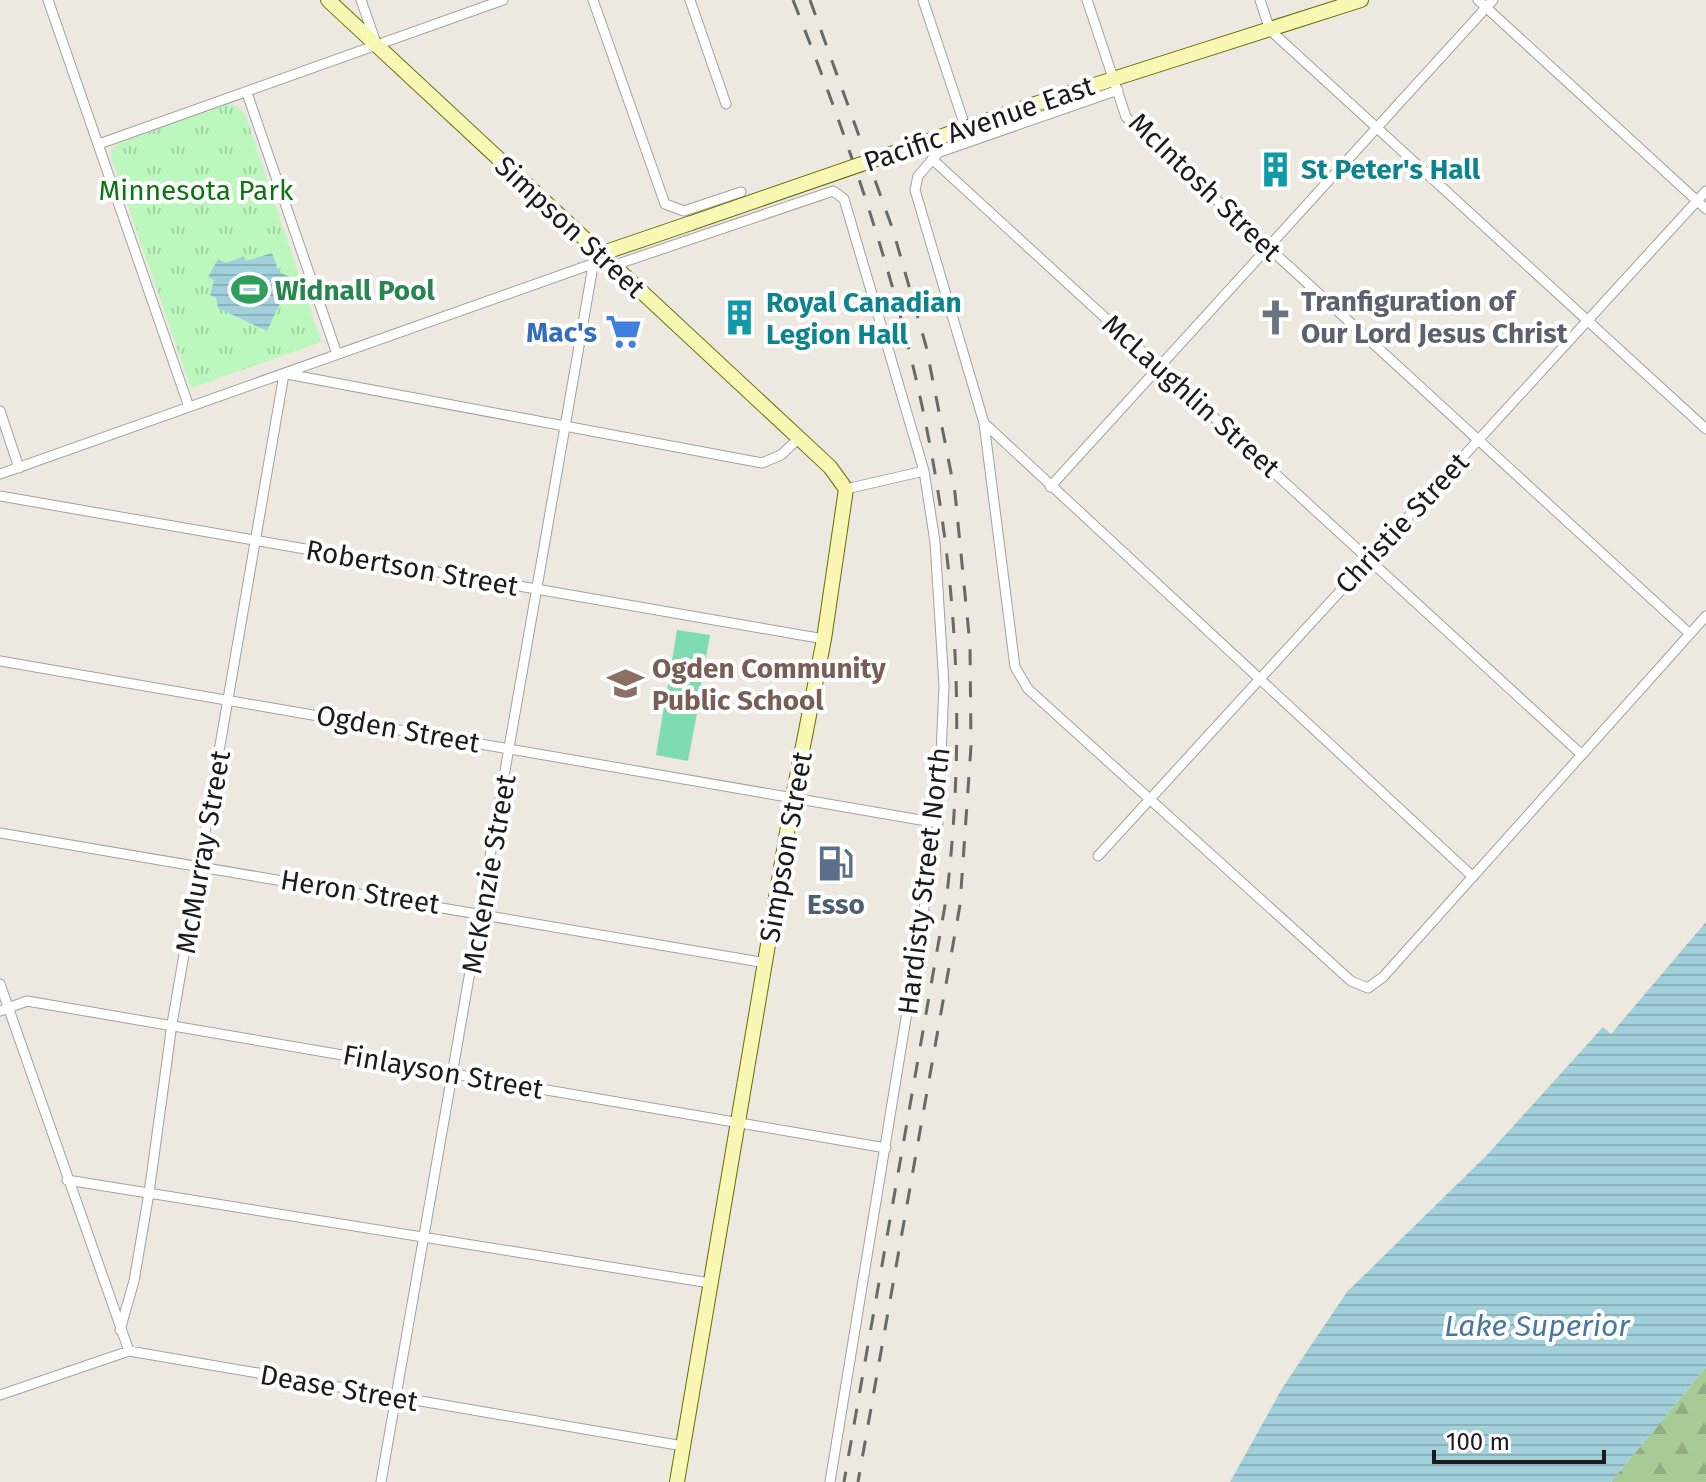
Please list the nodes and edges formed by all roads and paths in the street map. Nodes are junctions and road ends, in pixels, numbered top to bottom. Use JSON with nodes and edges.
{"nodes":[{"id":1,"x":48,"y":0,"type":"edge"},
{"id":2,"x":328,"y":0,"type":"edge"},
{"id":3,"x":361,"y":0,"type":"edge"},
{"id":4,"x":503,"y":0,"type":"edge"},
{"id":5,"x":593,"y":0,"type":"edge"},
{"id":6,"x":690,"y":0,"type":"edge"},
{"id":7,"x":923,"y":0,"type":"edge"},
{"id":8,"x":1087,"y":0,"type":"edge"},
{"id":9,"x":1260,"y":0,"type":"edge"},
{"id":10,"x":1361,"y":0,"type":"edge"},
{"id":11,"x":1478,"y":0,"type":"edge"},
{"id":12,"x":1490,"y":4,"type":"edge"},
{"id":13,"x":1270,"y":30,"type":"junction"},
{"id":14,"x":378,"y":47,"type":"junction"},
{"id":15,"x":1116,"y":84,"type":"junction"},
{"id":16,"x":247,"y":93,"type":"junction"},
{"id":17,"x":726,"y":104,"type":"dead end"},
{"id":18,"x":1377,"y":128,"type":"junction"},
{"id":19,"x":99,"y":144,"type":"junction"},
{"id":20,"x":934,"y":156,"type":"junction"},
{"id":21,"x":1706,"y":191,"type":"edge"},
{"id":22,"x":741,"y":192,"type":"dead end"},
{"id":23,"x":1697,"y":201,"type":"junction"},
{"id":24,"x":1706,"y":209,"type":"edge"},
{"id":25,"x":1266,"y":247,"type":"junction"},
{"id":26,"x":596,"y":260,"type":"junction"},
{"id":27,"x":612,"y":266,"type":"junction"},
{"id":28,"x":1588,"y":321,"type":"junction"},
{"id":29,"x":337,"y":354,"type":"junction"},
{"id":30,"x":1158,"y":366,"type":"junction"},
{"id":31,"x":284,"y":374,"type":"junction"},
{"id":32,"x":189,"y":407,"type":"junction"},
{"id":33,"x":0,"y":411,"type":"edge"},
{"id":34,"x":984,"y":423,"type":"junction"},
{"id":35,"x":565,"y":427,"type":"junction"},
{"id":36,"x":1706,"y":429,"type":"edge"},
{"id":37,"x":798,"y":439,"type":"junction"},
{"id":38,"x":1479,"y":440,"type":"junction"},
{"id":39,"x":19,"y":468,"type":"junction"},
{"id":40,"x":924,"y":471,"type":"junction"},
{"id":41,"x":0,"y":474,"type":"edge"},
{"id":42,"x":1050,"y":487,"type":"junction"},
{"id":43,"x":846,"y":489,"type":"junction"},
{"id":44,"x":0,"y":496,"type":"edge"},
{"id":45,"x":256,"y":540,"type":"junction"},
{"id":46,"x":1368,"y":559,"type":"junction"},
{"id":47,"x":537,"y":591,"type":"junction"},
{"id":48,"x":1706,"y":616,"type":"edge"},
{"id":49,"x":1690,"y":634,"type":"junction"},
{"id":50,"x":824,"y":639,"type":"junction"},
{"id":51,"x":0,"y":661,"type":"edge"},
{"id":52,"x":1259,"y":678,"type":"junction"},
{"id":53,"x":229,"y":701,"type":"junction"},
{"id":54,"x":510,"y":749,"type":"junction"},
{"id":55,"x":1581,"y":754,"type":"junction"},
{"id":56,"x":793,"y":797,"type":"junction"},
{"id":57,"x":1151,"y":798,"type":"junction"},
{"id":58,"x":938,"y":823,"type":"junction"},
{"id":59,"x":0,"y":833,"type":"edge"},
{"id":60,"x":1098,"y":856,"type":"dead end"},
{"id":61,"x":202,"y":867,"type":"junction"},
{"id":62,"x":1471,"y":875,"type":"junction"},
{"id":63,"x":483,"y":912,"type":"junction"},
{"id":64,"x":766,"y":963,"type":"junction"},
{"id":65,"x":0,"y":984,"type":"edge"},
{"id":66,"x":4,"y":1009,"type":"edge"},
{"id":67,"x":172,"y":1024,"type":"junction"},
{"id":68,"x":455,"y":1075,"type":"junction"},
{"id":69,"x":738,"y":1123,"type":"junction"},
{"id":70,"x":886,"y":1148,"type":"junction"},
{"id":71,"x":67,"y":1180,"type":"junction"},
{"id":72,"x":149,"y":1193,"type":"junction"},
{"id":73,"x":425,"y":1235,"type":"junction"},
{"id":74,"x":710,"y":1283,"type":"junction"},
{"id":75,"x":120,"y":1330,"type":"junction"},
{"id":76,"x":129,"y":1351,"type":"junction"},
{"id":77,"x":0,"y":1395,"type":"edge"},
{"id":78,"x":396,"y":1398,"type":"junction"},
{"id":79,"x":683,"y":1446,"type":"junction"},
{"id":80,"x":381,"y":1482,"type":"edge"},
{"id":81,"x":677,"y":1482,"type":"edge"},
{"id":82,"x":830,"y":1482,"type":"edge"}],
"edges":[{"from":1,"to":19,"type":"street"},
{"from":2,"to":14,"type":"main road","name":"Simpson Street"},
{"from":3,"to":14,"type":"street"},
{"from":4,"to":14,"type":"street"},
{"from":5,"to":22,"type":"street"},
{"from":6,"to":17,"type":"street"},
{"from":7,"to":20,"type":"street"},
{"from":8,"to":15,"type":"street","name":"McIntosh Street"},
{"from":9,"to":13,"type":"street"},
{"from":10,"to":13,"type":"main road","name":"Pacific Avenue East"},
{"from":11,"to":12,"type":"street"},
{"from":12,"to":18,"type":"street"},
{"from":12,"to":23,"type":"street"},
{"from":13,"to":15,"type":"main road","name":"Pacific Avenue East"},
{"from":13,"to":18,"type":"street"},
{"from":14,"to":16,"type":"street"},
{"from":14,"to":26,"type":"main road","name":"Simpson Street"},
{"from":15,"to":20,"type":"street"},
{"from":15,"to":25,"type":"street","name":"McIntosh Street"},
{"from":15,"to":26,"type":"main road","name":"Pacific Avenue East","bridge":true},
{"from":16,"to":19,"type":"street"},
{"from":16,"to":29,"type":"street"},
{"from":18,"to":25,"type":"street"},
{"from":18,"to":28,"type":"street"},
{"from":19,"to":32,"type":"street"},
{"from":20,"to":30,"type":"street","name":"McLaughlin Street"},
{"from":20,"to":34,"type":"street"},
{"from":21,"to":23,"type":"street","name":"Christie Street"},
{"from":23,"to":24,"type":"street"},
{"from":23,"to":28,"type":"street","name":"Christie Street"},
{"from":25,"to":30,"type":"street"},
{"from":25,"to":38,"type":"street","name":"McIntosh Street"},
{"from":26,"to":27,"type":"main road","name":"Simpson Street"},
{"from":26,"to":29,"type":"street"},
{"from":26,"to":35,"type":"street","name":"McKenzie Street"},
{"from":27,"to":37,"type":"main road","name":"Simpson Street"},
{"from":27,"to":40,"type":"street","name":"Hardisty Street North"},
{"from":28,"to":36,"type":"street"},
{"from":28,"to":38,"type":"street","name":"Christie Street"},
{"from":29,"to":31,"type":"street"},
{"from":30,"to":42,"type":"street"},
{"from":30,"to":46,"type":"street","name":"McLaughlin Street"},
{"from":31,"to":32,"type":"street"},
{"from":31,"to":35,"type":"street"},
{"from":31,"to":45,"type":"street","name":"McMurray Street"},
{"from":32,"to":39,"type":"street"},
{"from":33,"to":39,"type":"street"},
{"from":34,"to":42,"type":"street"},
{"from":34,"to":57,"type":"street"},
{"from":35,"to":37,"type":"street"},
{"from":35,"to":47,"type":"street","name":"McKenzie Street"},
{"from":37,"to":43,"type":"main road","name":"Simpson Street"},
{"from":38,"to":46,"type":"street","name":"Christie Street"},
{"from":38,"to":49,"type":"street","name":"McIntosh Street"},
{"from":39,"to":41,"type":"street"},
{"from":40,"to":43,"type":"street"},
{"from":40,"to":58,"type":"street","name":"Hardisty Street North"},
{"from":42,"to":52,"type":"street"},
{"from":43,"to":50,"type":"main road","name":"Simpson Street"},
{"from":44,"to":45,"type":"street","name":"Robertson Street"},
{"from":45,"to":47,"type":"street","name":"Robertson Street"},
{"from":45,"to":53,"type":"street","name":"McMurray Street"},
{"from":46,"to":52,"type":"street","name":"Christie Street"},
{"from":46,"to":55,"type":"street","name":"McLaughlin Street"},
{"from":47,"to":50,"type":"street","name":"Robertson Street"},
{"from":47,"to":54,"type":"street","name":"McKenzie Street"},
{"from":48,"to":49,"type":"street"},
{"from":49,"to":55,"type":"street"},
{"from":50,"to":56,"type":"main road","name":"Simpson Street"},
{"from":51,"to":53,"type":"street","name":"Ogden Street"},
{"from":52,"to":57,"type":"street","name":"Christie Street"},
{"from":52,"to":62,"type":"street"},
{"from":53,"to":54,"type":"street","name":"Ogden Street"},
{"from":53,"to":61,"type":"street","name":"McMurray Street"},
{"from":54,"to":56,"type":"street","name":"Ogden Street"},
{"from":54,"to":63,"type":"street","name":"McKenzie Street"},
{"from":55,"to":62,"type":"street"},
{"from":56,"to":58,"type":"street","name":"Ogden Street"},
{"from":56,"to":64,"type":"main road","name":"Simpson Street"},
{"from":57,"to":60,"type":"street","name":"Christie Street"},
{"from":57,"to":62,"type":"street"},
{"from":58,"to":70,"type":"street","name":"Hardisty Street North"},
{"from":59,"to":61,"type":"street","name":"Heron Street"},
{"from":61,"to":63,"type":"street","name":"Heron Street"},
{"from":61,"to":67,"type":"street","name":"McMurray Street"},
{"from":63,"to":64,"type":"street","name":"Heron Street"},
{"from":63,"to":68,"type":"street","name":"McKenzie Street"},
{"from":64,"to":69,"type":"main road","name":"Simpson Street"},
{"from":65,"to":66,"type":"street"},
{"from":66,"to":67,"type":"street","name":"Finlayson Street"},
{"from":66,"to":71,"type":"street"},
{"from":67,"to":68,"type":"street","name":"Finlayson Street"},
{"from":67,"to":72,"type":"street","name":"McMurray Street"},
{"from":68,"to":69,"type":"street","name":"Finlayson Street"},
{"from":68,"to":73,"type":"street","name":"McKenzie Street"},
{"from":69,"to":70,"type":"street","name":"Finlayson Street"},
{"from":69,"to":74,"type":"main road","name":"Simpson Street"},
{"from":70,"to":82,"type":"street","name":"Hardisty Street North"},
{"from":71,"to":72,"type":"street"},
{"from":71,"to":75,"type":"street"},
{"from":72,"to":73,"type":"street"},
{"from":72,"to":75,"type":"street","name":"McMurray Street"},
{"from":73,"to":74,"type":"street"},
{"from":73,"to":78,"type":"street","name":"McKenzie Street"},
{"from":74,"to":79,"type":"main road","name":"Simpson Street"},
{"from":75,"to":76,"type":"street"},
{"from":76,"to":77,"type":"street","name":"Dease Street"},
{"from":76,"to":78,"type":"street","name":"Dease Street"},
{"from":78,"to":79,"type":"street","name":"Dease Street"},
{"from":78,"to":80,"type":"street","name":"McKenzie Street"},
{"from":79,"to":81,"type":"main road","name":"Simpson Street"}]}
